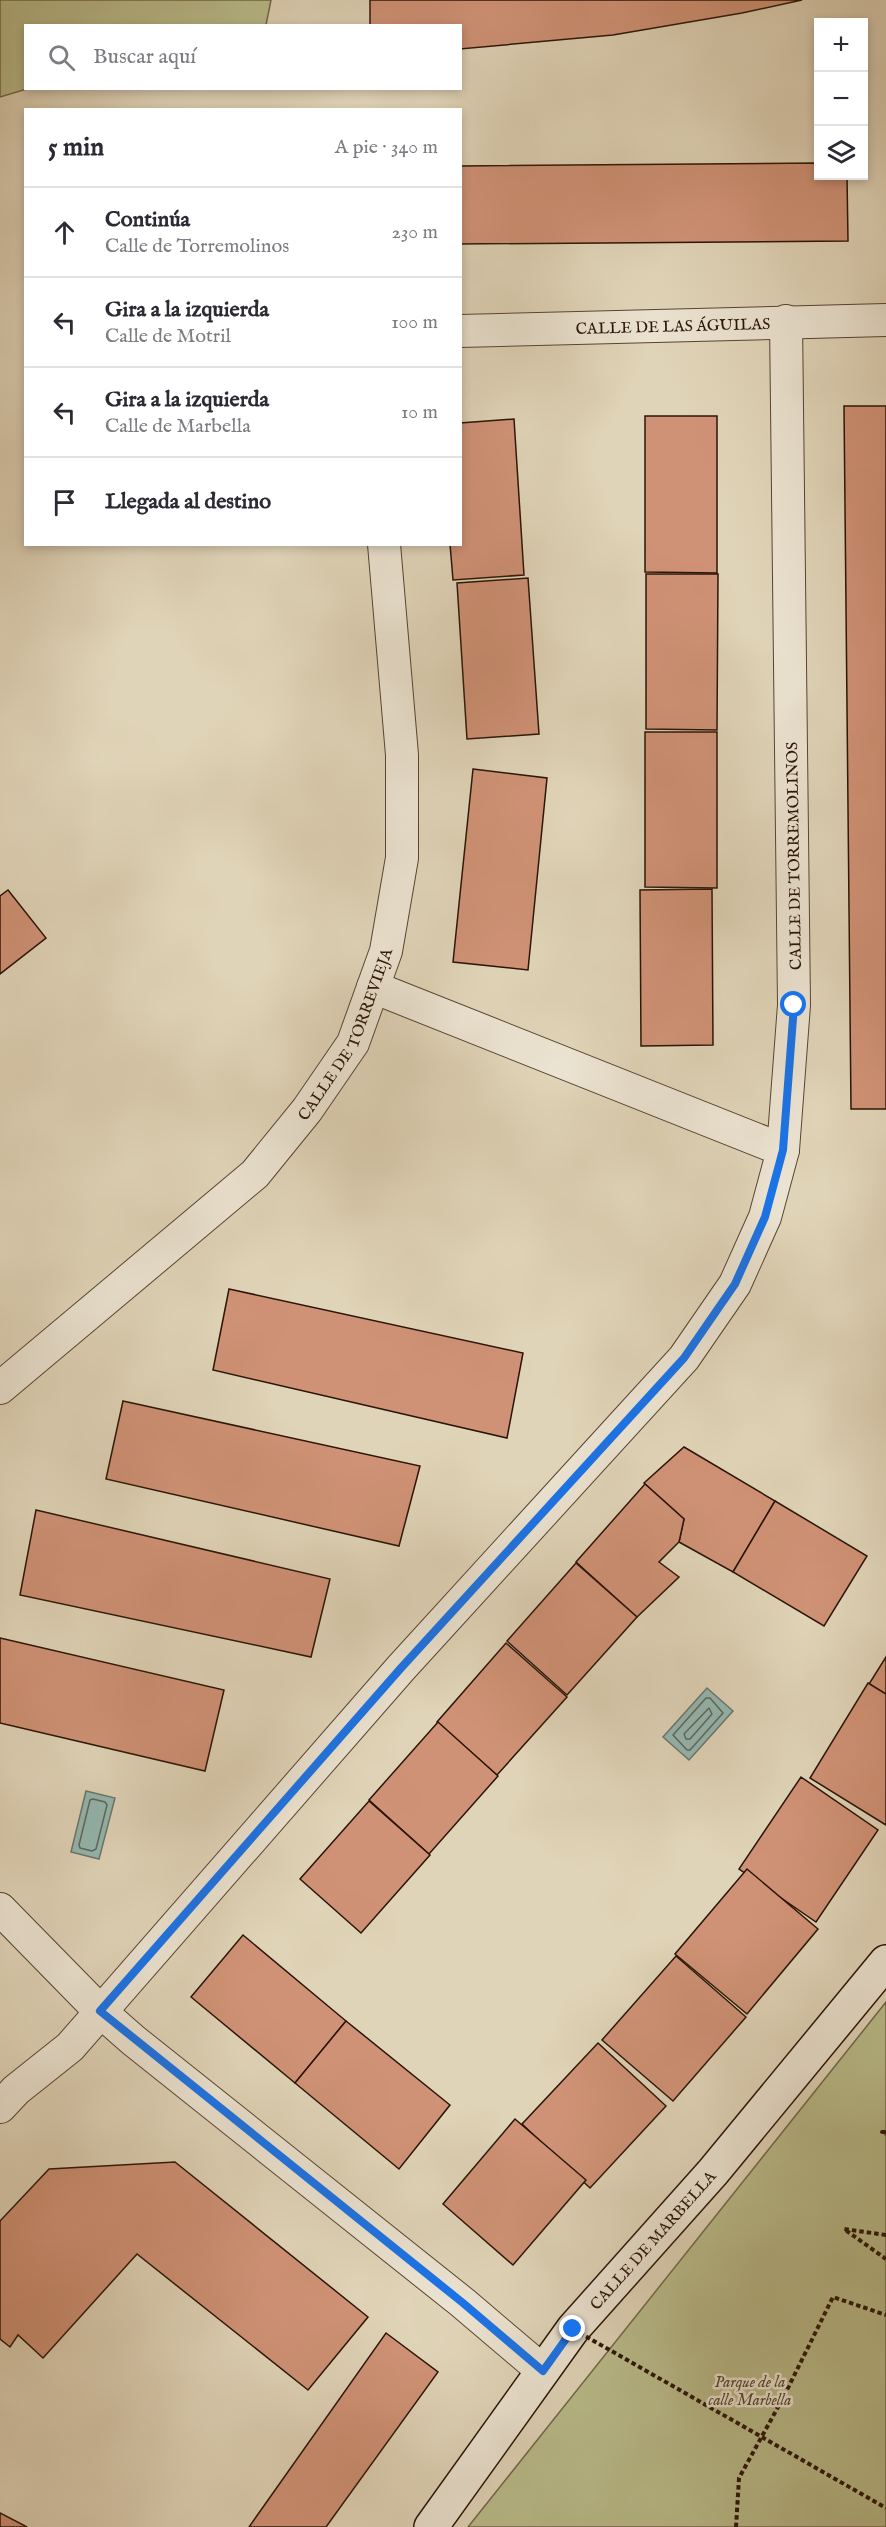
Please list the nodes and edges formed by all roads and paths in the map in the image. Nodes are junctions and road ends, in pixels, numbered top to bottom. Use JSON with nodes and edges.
{"nodes":[{"id":1,"x":886,"y":320,"type":"edge"},
{"id":2,"x":786,"y":321,"type":"junction"},
{"id":3,"x":462,"y":331,"type":"edge"},
{"id":4,"x":384,"y":546,"type":"edge"},
{"id":5,"x":373,"y":987,"type":"junction"},
{"id":6,"x":783,"y":1150,"type":"junction"},
{"id":7,"x":0,"y":1388,"type":"edge"},
{"id":8,"x":0,"y":1909,"type":"edge"},
{"id":9,"x":886,"y":1962,"type":"edge"},
{"id":10,"x":100,"y":2011,"type":"junction"},
{"id":11,"x":0,"y":2107,"type":"edge"},
{"id":12,"x":886,"y":2235,"type":"edge"},
{"id":13,"x":886,"y":2259,"type":"edge"},
{"id":14,"x":886,"y":2314,"type":"edge"},
{"id":15,"x":573,"y":2329,"type":"junction"},
{"id":16,"x":543,"y":2371,"type":"junction"},
{"id":17,"x":886,"y":2508,"type":"edge"},
{"id":18,"x":431,"y":2527,"type":"edge"},
{"id":19,"x":736,"y":2527,"type":"edge"}],
"edges":[{"from":1,"to":2,"type":"street","name":"CALLE DE LAS ÁGUILAS"},
{"from":2,"to":3,"type":"street","name":"CALLE DE LAS ÁGUILAS"},
{"from":2,"to":6,"type":"street","name":"CALLE DE TORREMOLINOS"},
{"from":4,"to":5,"type":"street","name":"CALLE DE TORREVIEJA"},
{"from":5,"to":6,"type":"street"},
{"from":5,"to":7,"type":"street","name":"CALLE DE TORREVIEJA"},
{"from":6,"to":10,"type":"street","name":"CALLE DE TORREMOLINOS"},
{"from":8,"to":10,"type":"street"},
{"from":9,"to":15,"type":"street","name":"CALLE DE MARBELLA"},
{"from":10,"to":11,"type":"street","name":"CALLE DE TORREMOLINOS"},
{"from":10,"to":16,"type":"street"},
{"from":12,"to":13,"type":"path"},
{"from":14,"to":19,"type":"path"},
{"from":15,"to":16,"type":"street","name":"CALLE DE MARBELLA"},
{"from":15,"to":17,"type":"path","bridge":true},
{"from":16,"to":18,"type":"street","name":"CALLE DE MARBELLA"}]}
